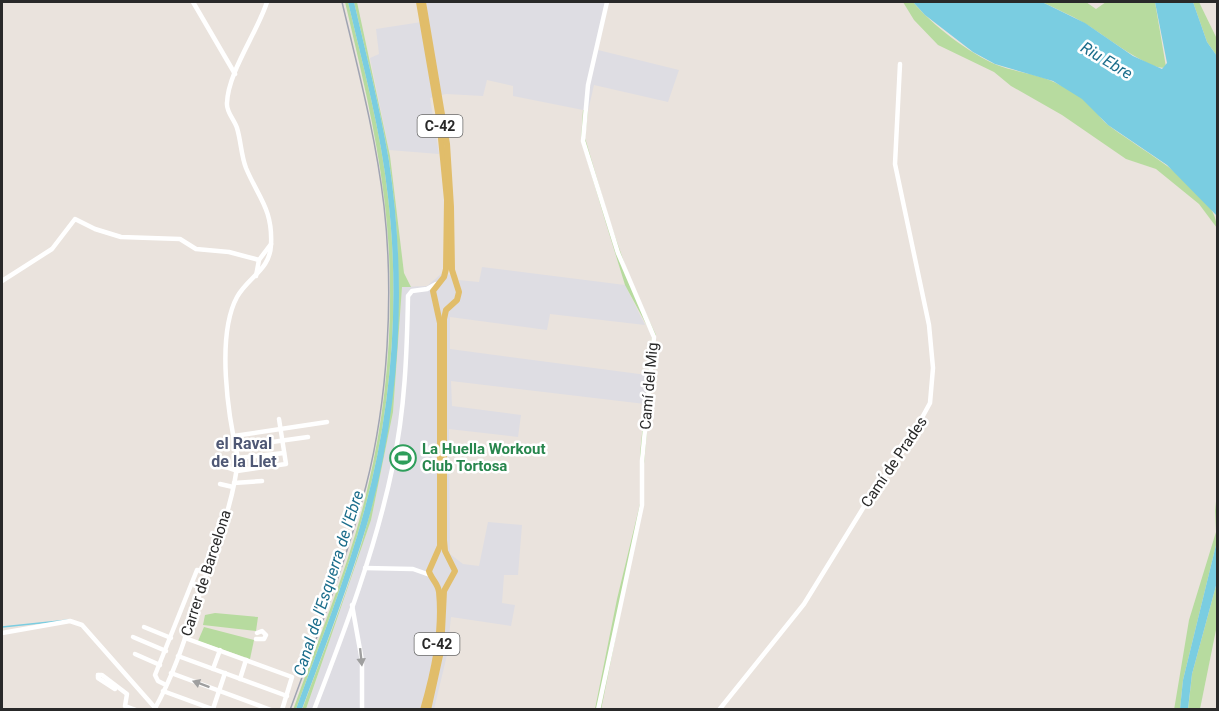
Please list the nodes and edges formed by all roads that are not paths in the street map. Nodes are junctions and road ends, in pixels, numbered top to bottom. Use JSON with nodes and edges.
{"nodes":[{"id":1,"x":193,"y":2,"type":"edge"},
{"id":2,"x":267,"y":2,"type":"edge"},
{"id":3,"x":421,"y":2,"type":"edge"},
{"id":4,"x":607,"y":2,"type":"edge"},
{"id":5,"x":900,"y":64,"type":"dead end"},
{"id":6,"x":235,"y":74,"type":"junction"},
{"id":7,"x":271,"y":244,"type":"junction"},
{"id":8,"x":259,"y":260,"type":"junction"},
{"id":9,"x":256,"y":276,"type":"junction"},
{"id":10,"x":2,"y":281,"type":"edge"},
{"id":11,"x":439,"y":283,"type":"junction"},
{"id":12,"x":455,"y":284,"type":"junction"},
{"id":13,"x":422,"y":291,"type":"junction"},
{"id":14,"x":435,"y":300,"type":"junction"},
{"id":15,"x":451,"y":304,"type":"junction"},
{"id":16,"x":279,"y":419,"type":"dead end"},
{"id":17,"x":327,"y":422,"type":"dead end"},
{"id":18,"x":281,"y":429,"type":"junction"},
{"id":19,"x":233,"y":434,"type":"junction"},
{"id":20,"x":308,"y":437,"type":"dead end"},
{"id":21,"x":283,"y":441,"type":"junction"},
{"id":22,"x":236,"y":447,"type":"junction"},
{"id":23,"x":284,"y":453,"type":"junction"},
{"id":24,"x":238,"y":459,"type":"junction"},
{"id":25,"x":220,"y":465,"type":"dead end"},
{"id":26,"x":237,"y":471,"type":"junction"},
{"id":27,"x":262,"y":481,"type":"dead end"},
{"id":28,"x":220,"y":484,"type":"dead end"},
{"id":29,"x":234,"y":485,"type":"junction"},
{"id":30,"x":433,"y":561,"type":"junction"},
{"id":31,"x":450,"y":561,"type":"junction"},
{"id":32,"x":365,"y":568,"type":"junction"},
{"id":33,"x":413,"y":570,"type":"junction"},
{"id":34,"x":207,"y":572,"type":"junction"},
{"id":35,"x":431,"y":577,"type":"junction"},
{"id":36,"x":448,"y":582,"type":"junction"},
{"id":37,"x":352,"y":605,"type":"junction"},
{"id":38,"x":345,"y":625,"type":"junction"},
{"id":39,"x":357,"y":626,"type":"junction"},
{"id":40,"x":144,"y":627,"type":"dead end"},
{"id":41,"x":2,"y":633,"type":"edge"},
{"id":42,"x":257,"y":633,"type":"dead end"},
{"id":43,"x":133,"y":637,"type":"dead end"},
{"id":44,"x":171,"y":638,"type":"junction"},
{"id":45,"x":185,"y":638,"type":"junction"},
{"id":46,"x":256,"y":639,"type":"dead end"},
{"id":47,"x":220,"y":650,"type":"junction"},
{"id":48,"x":166,"y":651,"type":"junction"},
{"id":49,"x":135,"y":654,"type":"dead end"},
{"id":50,"x":178,"y":656,"type":"junction"},
{"id":51,"x":246,"y":660,"type":"junction"},
{"id":52,"x":160,"y":665,"type":"junction"},
{"id":53,"x":213,"y":669,"type":"junction"},
{"id":54,"x":225,"y":673,"type":"junction"},
{"id":55,"x":171,"y":674,"type":"junction"},
{"id":56,"x":240,"y":679,"type":"junction"},
{"id":57,"x":165,"y":688,"type":"junction"},
{"id":58,"x":115,"y":689,"type":"dead end"},
{"id":59,"x":219,"y":691,"type":"junction"},
{"id":60,"x":287,"y":696,"type":"junction"},
{"id":61,"x":155,"y":709,"type":"edge"},
{"id":62,"x":214,"y":709,"type":"edge"},
{"id":63,"x":136,"y":710,"type":"edge"},
{"id":64,"x":271,"y":710,"type":"edge"},
{"id":65,"x":282,"y":710,"type":"edge"},
{"id":66,"x":314,"y":710,"type":"edge"},
{"id":67,"x":362,"y":710,"type":"edge"},
{"id":68,"x":423,"y":710,"type":"edge"},
{"id":69,"x":428,"y":710,"type":"edge"},
{"id":70,"x":598,"y":710,"type":"edge"},
{"id":71,"x":719,"y":710,"type":"edge"}],
"edges":[{"from":1,"to":6,"type":"street"},
{"from":2,"to":6,"type":"street"},
{"from":3,"to":11,"type":"main road","number":"C-42"},
{"from":3,"to":12,"type":"main road","number":"C-42"},
{"from":4,"to":70,"type":"street","name":"Camí del Mig"},
{"from":5,"to":71,"type":"street","name":"Camí de Prades"},
{"from":6,"to":7,"type":"street"},
{"from":7,"to":8,"type":"street"},
{"from":7,"to":9,"type":"street","name":"Carrer de Barcelona"},
{"from":8,"to":9,"type":"street"},
{"from":8,"to":10,"type":"street"},
{"from":9,"to":19,"type":"street","name":"Carrer de Barcelona"},
{"from":11,"to":12,"type":"main road"},
{"from":11,"to":13,"type":"street"},
{"from":11,"to":14,"type":"main road","number":"C-42"},
{"from":12,"to":15,"type":"main road","number":"C-42"},
{"from":13,"to":14,"type":"street"},
{"from":13,"to":32,"type":"street"},
{"from":14,"to":15,"type":"main road"},
{"from":14,"to":30,"type":"main road","number":"C-42"},
{"from":15,"to":31,"type":"main road","number":"C-42"},
{"from":16,"to":18,"type":"street"},
{"from":17,"to":18,"type":"street"},
{"from":18,"to":19,"type":"street"},
{"from":18,"to":21,"type":"street"},
{"from":19,"to":22,"type":"street","name":"Carrer de Barcelona"},
{"from":20,"to":21,"type":"street"},
{"from":21,"to":22,"type":"street"},
{"from":21,"to":23,"type":"street"},
{"from":22,"to":24,"type":"street","name":"Carrer de Barcelona"},
{"from":23,"to":24,"type":"street"},
{"from":23,"to":26,"type":"street"},
{"from":24,"to":26,"type":"street","name":"Carrer de Barcelona"},
{"from":25,"to":26,"type":"street"},
{"from":26,"to":29,"type":"street","name":"Carrer de Barcelona"},
{"from":27,"to":29,"type":"street"},
{"from":28,"to":29,"type":"street"},
{"from":29,"to":34,"type":"street","name":"Carrer de Barcelona"},
{"from":30,"to":31,"type":"main road"},
{"from":30,"to":33,"type":"street"},
{"from":30,"to":35,"type":"main road","number":"C-42"},
{"from":31,"to":36,"type":"main road","number":"C-42"},
{"from":32,"to":33,"type":"street"},
{"from":32,"to":37,"type":"street"},
{"from":33,"to":35,"type":"street"},
{"from":34,"to":44,"type":"street"},
{"from":34,"to":45,"type":"street","name":"Carrer de Barcelona"},
{"from":35,"to":36,"type":"main road"},
{"from":35,"to":68,"type":"main road","number":"C-42"},
{"from":36,"to":69,"type":"main road","number":"C-42"},
{"from":37,"to":38,"type":"street"},
{"from":37,"to":39,"type":"street"},
{"from":38,"to":39,"type":"street"},
{"from":38,"to":66,"type":"street"},
{"from":39,"to":67,"type":"street","one_way":true},
{"from":40,"to":44,"type":"street"},
{"from":41,"to":61,"type":"street"},
{"from":42,"to":46,"type":"street"},
{"from":43,"to":48,"type":"street"},
{"from":44,"to":48,"type":"street"},
{"from":45,"to":47,"type":"street"},
{"from":45,"to":50,"type":"street","name":"Carrer de Barcelona"},
{"from":47,"to":51,"type":"street"},
{"from":47,"to":53,"type":"street"},
{"from":48,"to":52,"type":"street"},
{"from":49,"to":52,"type":"street"},
{"from":50,"to":53,"type":"street"},
{"from":50,"to":55,"type":"street","name":"Carrer de Barcelona"},
{"from":51,"to":56,"type":"street"},
{"from":51,"to":60,"type":"street"},
{"from":52,"to":57,"type":"street"},
{"from":53,"to":54,"type":"street"},
{"from":54,"to":56,"type":"street"},
{"from":54,"to":59,"type":"street"},
{"from":55,"to":57,"type":"street","name":"Carrer de Barcelona"},
{"from":59,"to":55,"type":"street","one_way":true},
{"from":56,"to":60,"type":"street"},
{"from":57,"to":61,"type":"street","name":"Carrer de Barcelona"},
{"from":57,"to":62,"type":"street"},
{"from":58,"to":63,"type":"street"},
{"from":59,"to":62,"type":"street"},
{"from":59,"to":64,"type":"street"},
{"from":60,"to":65,"type":"street"}]}
